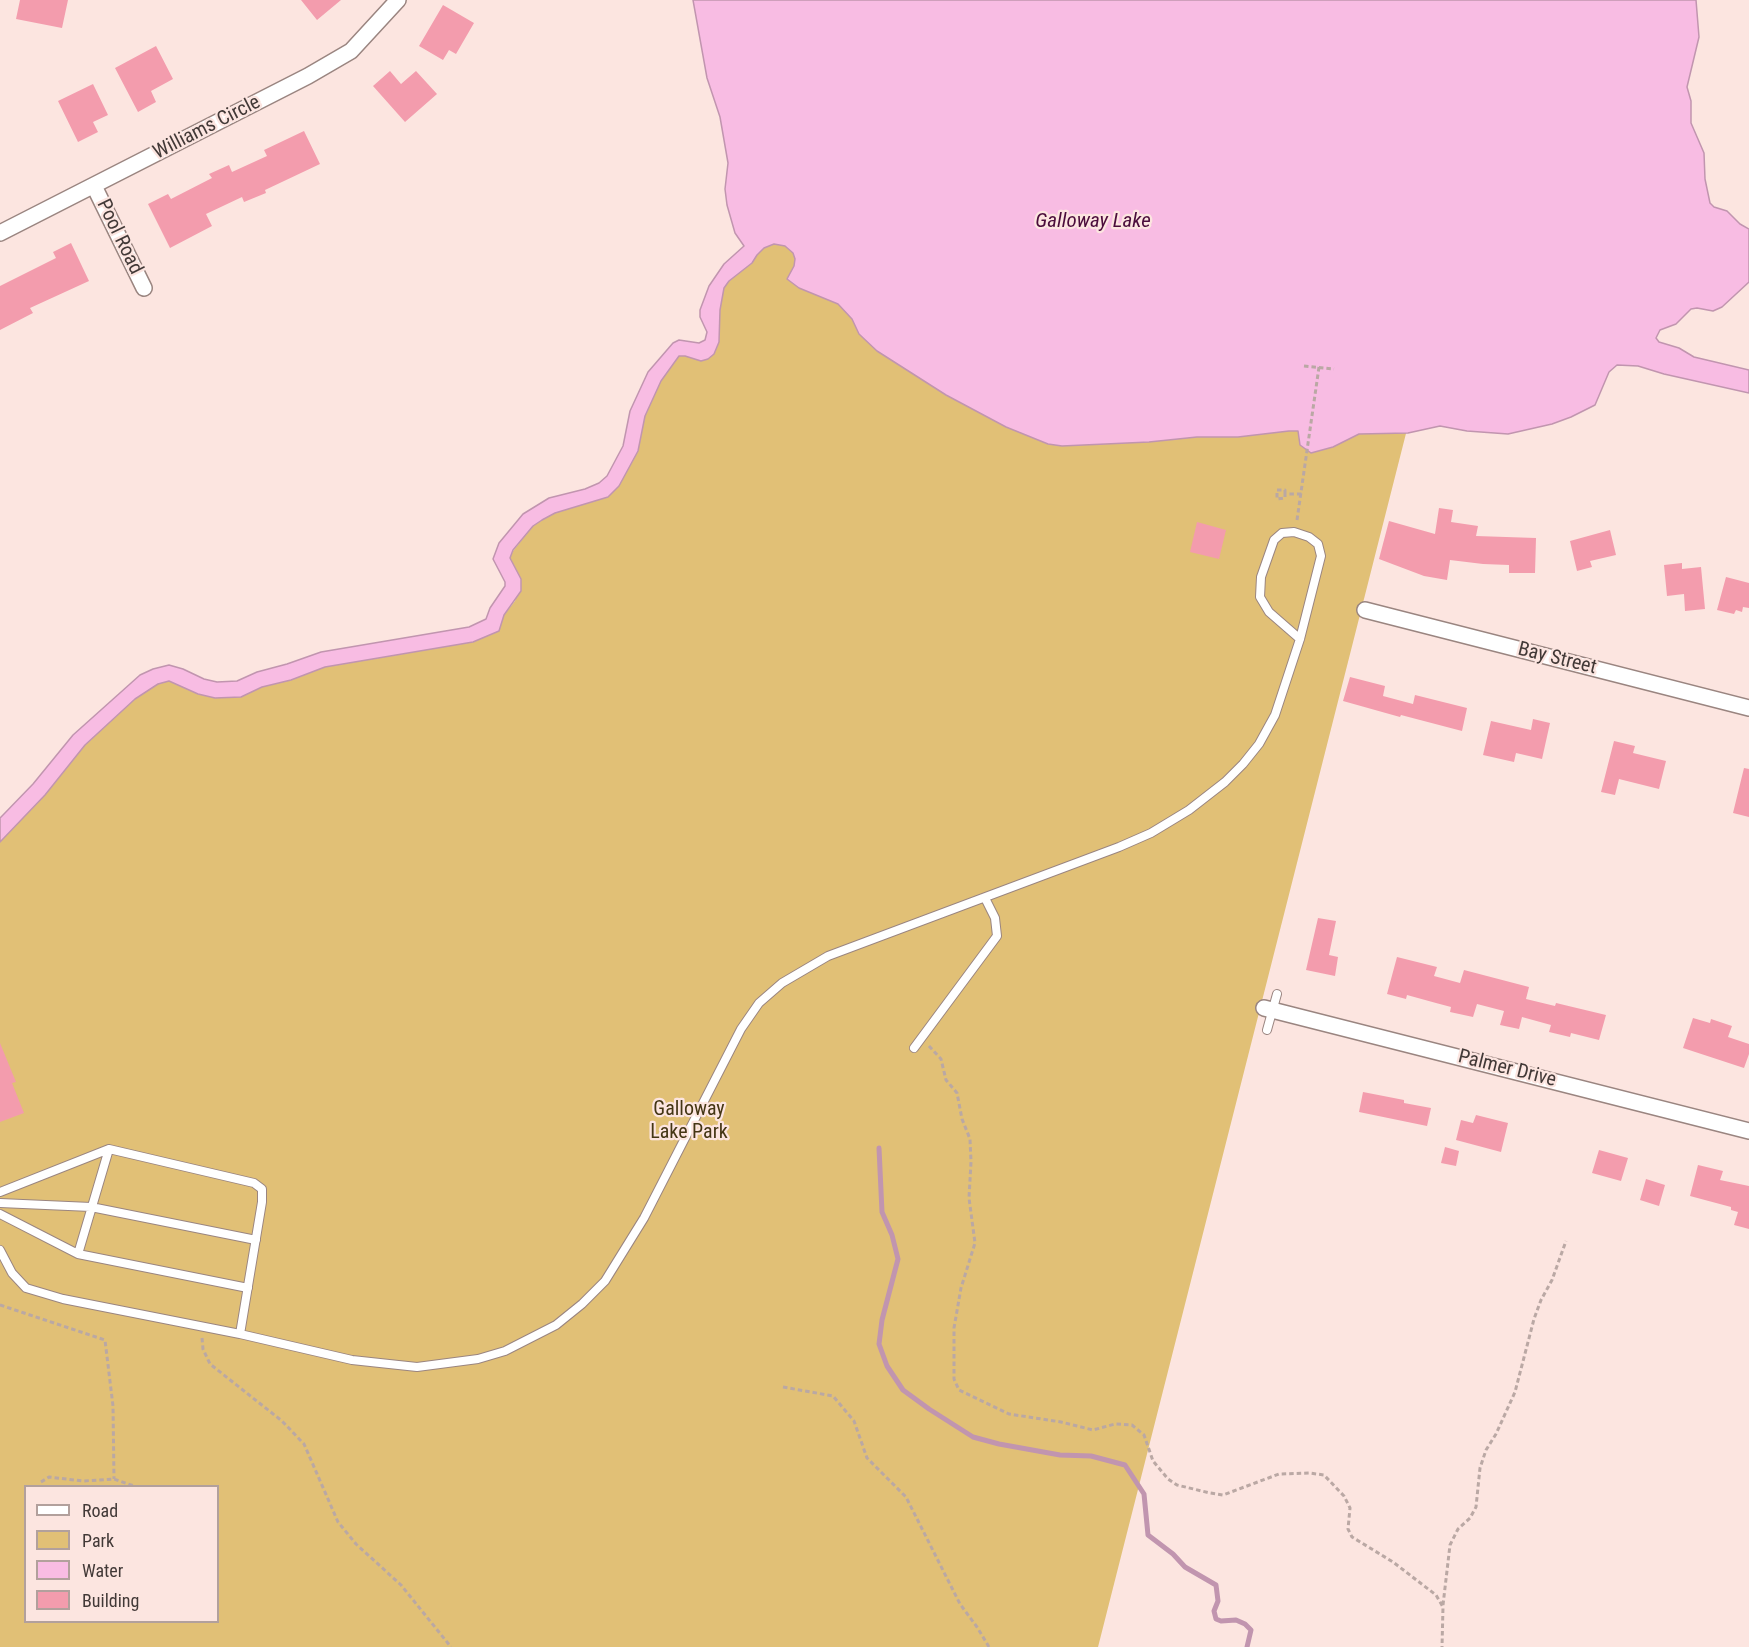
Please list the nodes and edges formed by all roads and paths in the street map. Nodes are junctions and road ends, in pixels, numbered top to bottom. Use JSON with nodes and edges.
{"nodes":[{"id":1,"x":398,"y":0,"type":"edge"},
{"id":2,"x":94,"y":186,"type":"junction"},
{"id":3,"x":0,"y":233,"type":"edge"},
{"id":4,"x":144,"y":288,"type":"dead end"},
{"id":5,"x":1304,"y":366,"type":"dead end"},
{"id":6,"x":1319,"y":367,"type":"junction"},
{"id":7,"x":1334,"y":369,"type":"dead end"},
{"id":8,"x":1285,"y":494,"type":"dead end"},
{"id":9,"x":1302,"y":494,"type":"junction"},
{"id":10,"x":1294,"y":532,"type":"junction"},
{"id":11,"x":1365,"y":610,"type":"dead end"},
{"id":12,"x":1300,"y":639,"type":"junction"},
{"id":13,"x":1749,"y":708,"type":"edge"},
{"id":14,"x":985,"y":898,"type":"junction"},
{"id":15,"x":1277,"y":994,"type":"dead end"},
{"id":16,"x":1268,"y":1009,"type":"junction"},
{"id":17,"x":1267,"y":1030,"type":"dead end"},
{"id":18,"x":921,"y":1038,"type":"junction"},
{"id":19,"x":914,"y":1048,"type":"dead end"},
{"id":20,"x":1749,"y":1131,"type":"edge"},
{"id":21,"x":109,"y":1149,"type":"junction"},
{"id":22,"x":0,"y":1192,"type":"edge"},
{"id":23,"x":0,"y":1203,"type":"edge"},
{"id":24,"x":92,"y":1208,"type":"junction"},
{"id":25,"x":0,"y":1215,"type":"edge"},
{"id":26,"x":256,"y":1240,"type":"junction"},
{"id":27,"x":1566,"y":1241,"type":"dead end"},
{"id":28,"x":0,"y":1250,"type":"edge"},
{"id":29,"x":78,"y":1254,"type":"junction"},
{"id":30,"x":248,"y":1288,"type":"junction"},
{"id":31,"x":0,"y":1305,"type":"edge"},
{"id":32,"x":201,"y":1326,"type":"junction"},
{"id":33,"x":240,"y":1334,"type":"junction"},
{"id":34,"x":783,"y":1387,"type":"dead end"},
{"id":35,"x":114,"y":1479,"type":"junction"},
{"id":36,"x":41,"y":1482,"type":"dead end"},
{"id":37,"x":131,"y":1485,"type":"edge"},
{"id":38,"x":1443,"y":1606,"type":"junction"},
{"id":39,"x":452,"y":1647,"type":"edge"},
{"id":40,"x":989,"y":1647,"type":"edge"},
{"id":41,"x":1442,"y":1647,"type":"edge"}],
"edges":[{"from":1,"to":2,"type":"street","name":"Williams Circle"},
{"from":2,"to":3,"type":"street","name":"Williams Circle"},
{"from":2,"to":4,"type":"street","name":"Pool Road"},
{"from":5,"to":6,"type":"path"},
{"from":6,"to":7,"type":"path"},
{"from":6,"to":9,"type":"path"},
{"from":8,"to":9,"type":"path"},
{"from":9,"to":10,"type":"path"},
{"from":10,"to":12,"type":"lane"},
{"from":10,"to":12,"type":"lane"},
{"from":11,"to":13,"type":"street","name":"Bay Street"},
{"from":12,"to":14,"type":"lane"},
{"from":14,"to":18,"type":"lane"},
{"from":14,"to":33,"type":"lane"},
{"from":15,"to":16,"type":"lane"},
{"from":16,"to":17,"type":"lane"},
{"from":16,"to":20,"type":"street","name":"Palmer Drive"},
{"from":18,"to":19,"type":"lane"},
{"from":18,"to":38,"type":"path"},
{"from":21,"to":22,"type":"lane"},
{"from":21,"to":24,"type":"lane"},
{"from":21,"to":26,"type":"lane"},
{"from":23,"to":24,"type":"lane"},
{"from":24,"to":26,"type":"lane"},
{"from":24,"to":29,"type":"lane"},
{"from":25,"to":29,"type":"lane"},
{"from":26,"to":30,"type":"lane"},
{"from":27,"to":38,"type":"path"},
{"from":28,"to":32,"type":"lane"},
{"from":29,"to":30,"type":"lane"},
{"from":30,"to":33,"type":"lane"},
{"from":31,"to":35,"type":"path"},
{"from":32,"to":33,"type":"lane"},
{"from":32,"to":39,"type":"path"},
{"from":34,"to":40,"type":"path"},
{"from":35,"to":36,"type":"path"},
{"from":35,"to":37,"type":"path"},
{"from":38,"to":41,"type":"path"}]}
